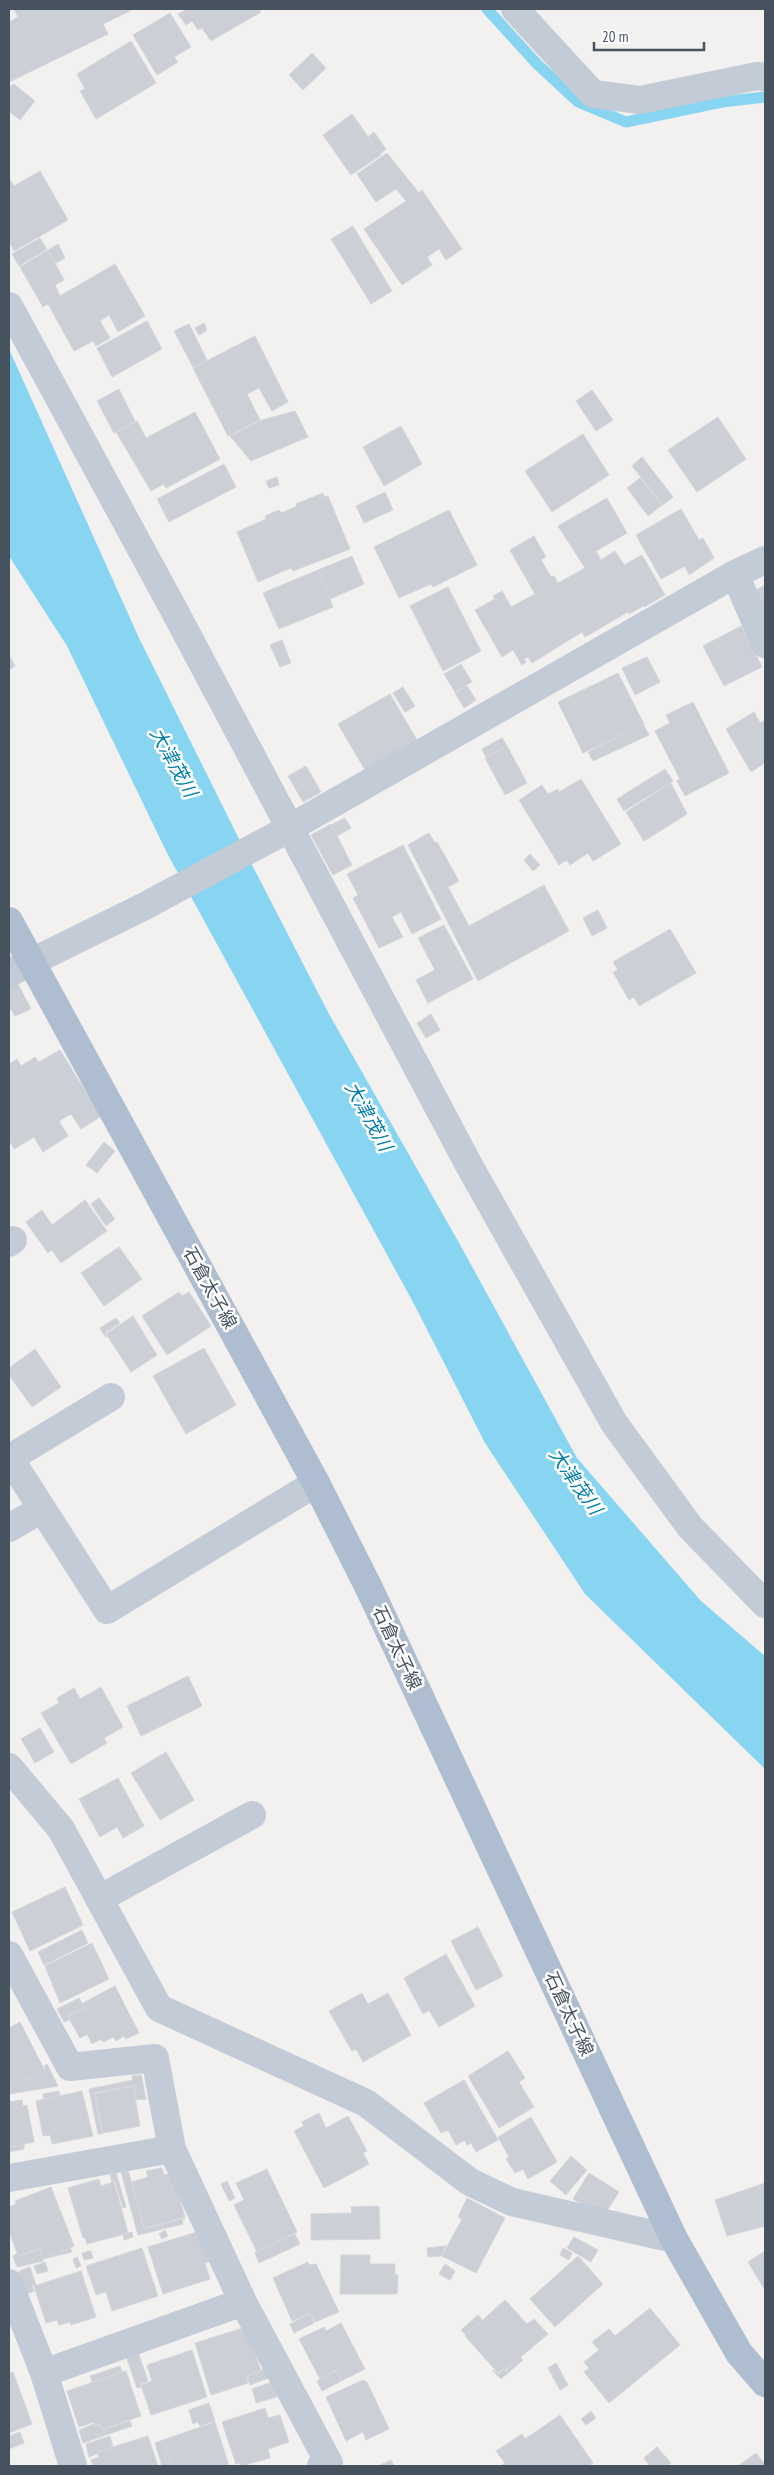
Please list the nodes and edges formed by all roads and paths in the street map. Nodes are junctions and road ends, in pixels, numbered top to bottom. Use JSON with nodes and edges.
{"nodes":[{"id":1,"x":515,"y":9,"type":"edge"},
{"id":2,"x":765,"y":77,"type":"edge"},
{"id":3,"x":9,"y":306,"type":"edge"},
{"id":4,"x":765,"y":560,"type":"edge"},
{"id":5,"x":735,"y":574,"type":"junction"},
{"id":6,"x":765,"y":644,"type":"edge"},
{"id":7,"x":285,"y":830,"type":"junction"},
{"id":8,"x":9,"y":921,"type":"edge"},
{"id":9,"x":20,"y":968,"type":"edge"},
{"id":10,"x":111,"y":1397,"type":"dead end"},
{"id":11,"x":9,"y":1458,"type":"edge"},
{"id":12,"x":316,"y":1483,"type":"junction"},
{"id":13,"x":42,"y":1509,"type":"junction"},
{"id":14,"x":9,"y":1528,"type":"edge"},
{"id":15,"x":765,"y":1604,"type":"edge"},
{"id":16,"x":9,"y":1767,"type":"edge"},
{"id":17,"x":252,"y":1815,"type":"dead end"},
{"id":18,"x":99,"y":1899,"type":"junction"},
{"id":19,"x":10,"y":1963,"type":"edge"},
{"id":20,"x":172,"y":2149,"type":"junction"},
{"id":21,"x":9,"y":2178,"type":"edge"},
{"id":22,"x":674,"y":2239,"type":"junction"},
{"id":23,"x":9,"y":2283,"type":"edge"},
{"id":24,"x":243,"y":2302,"type":"junction"},
{"id":25,"x":44,"y":2373,"type":"junction"},
{"id":26,"x":765,"y":2383,"type":"edge"},
{"id":27,"x":73,"y":2466,"type":"edge"},
{"id":28,"x":320,"y":2466,"type":"edge"}],
"edges":[{"from":1,"to":2,"type":"street"},
{"from":3,"to":7,"type":"street"},
{"from":4,"to":5,"type":"street"},
{"from":5,"to":6,"type":"street"},
{"from":5,"to":7,"type":"street"},
{"from":7,"to":9,"type":"street"},
{"from":7,"to":15,"type":"street"},
{"from":8,"to":9,"type":"main road","name":"石倉太子線"},
{"from":9,"to":12,"type":"main road","name":"石倉太子線"},
{"from":10,"to":11,"type":"street"},
{"from":11,"to":13,"type":"street"},
{"from":12,"to":13,"type":"street"},
{"from":12,"to":22,"type":"main road","name":"石倉太子線"},
{"from":13,"to":14,"type":"street"},
{"from":16,"to":18,"type":"street"},
{"from":17,"to":18,"type":"street"},
{"from":18,"to":22,"type":"street"},
{"from":19,"to":20,"type":"street"},
{"from":20,"to":21,"type":"street"},
{"from":20,"to":24,"type":"street"},
{"from":22,"to":26,"type":"main road","name":"石倉太子線"},
{"from":23,"to":25,"type":"street"},
{"from":24,"to":25,"type":"street"},
{"from":24,"to":28,"type":"street"},
{"from":25,"to":27,"type":"street"}]}
